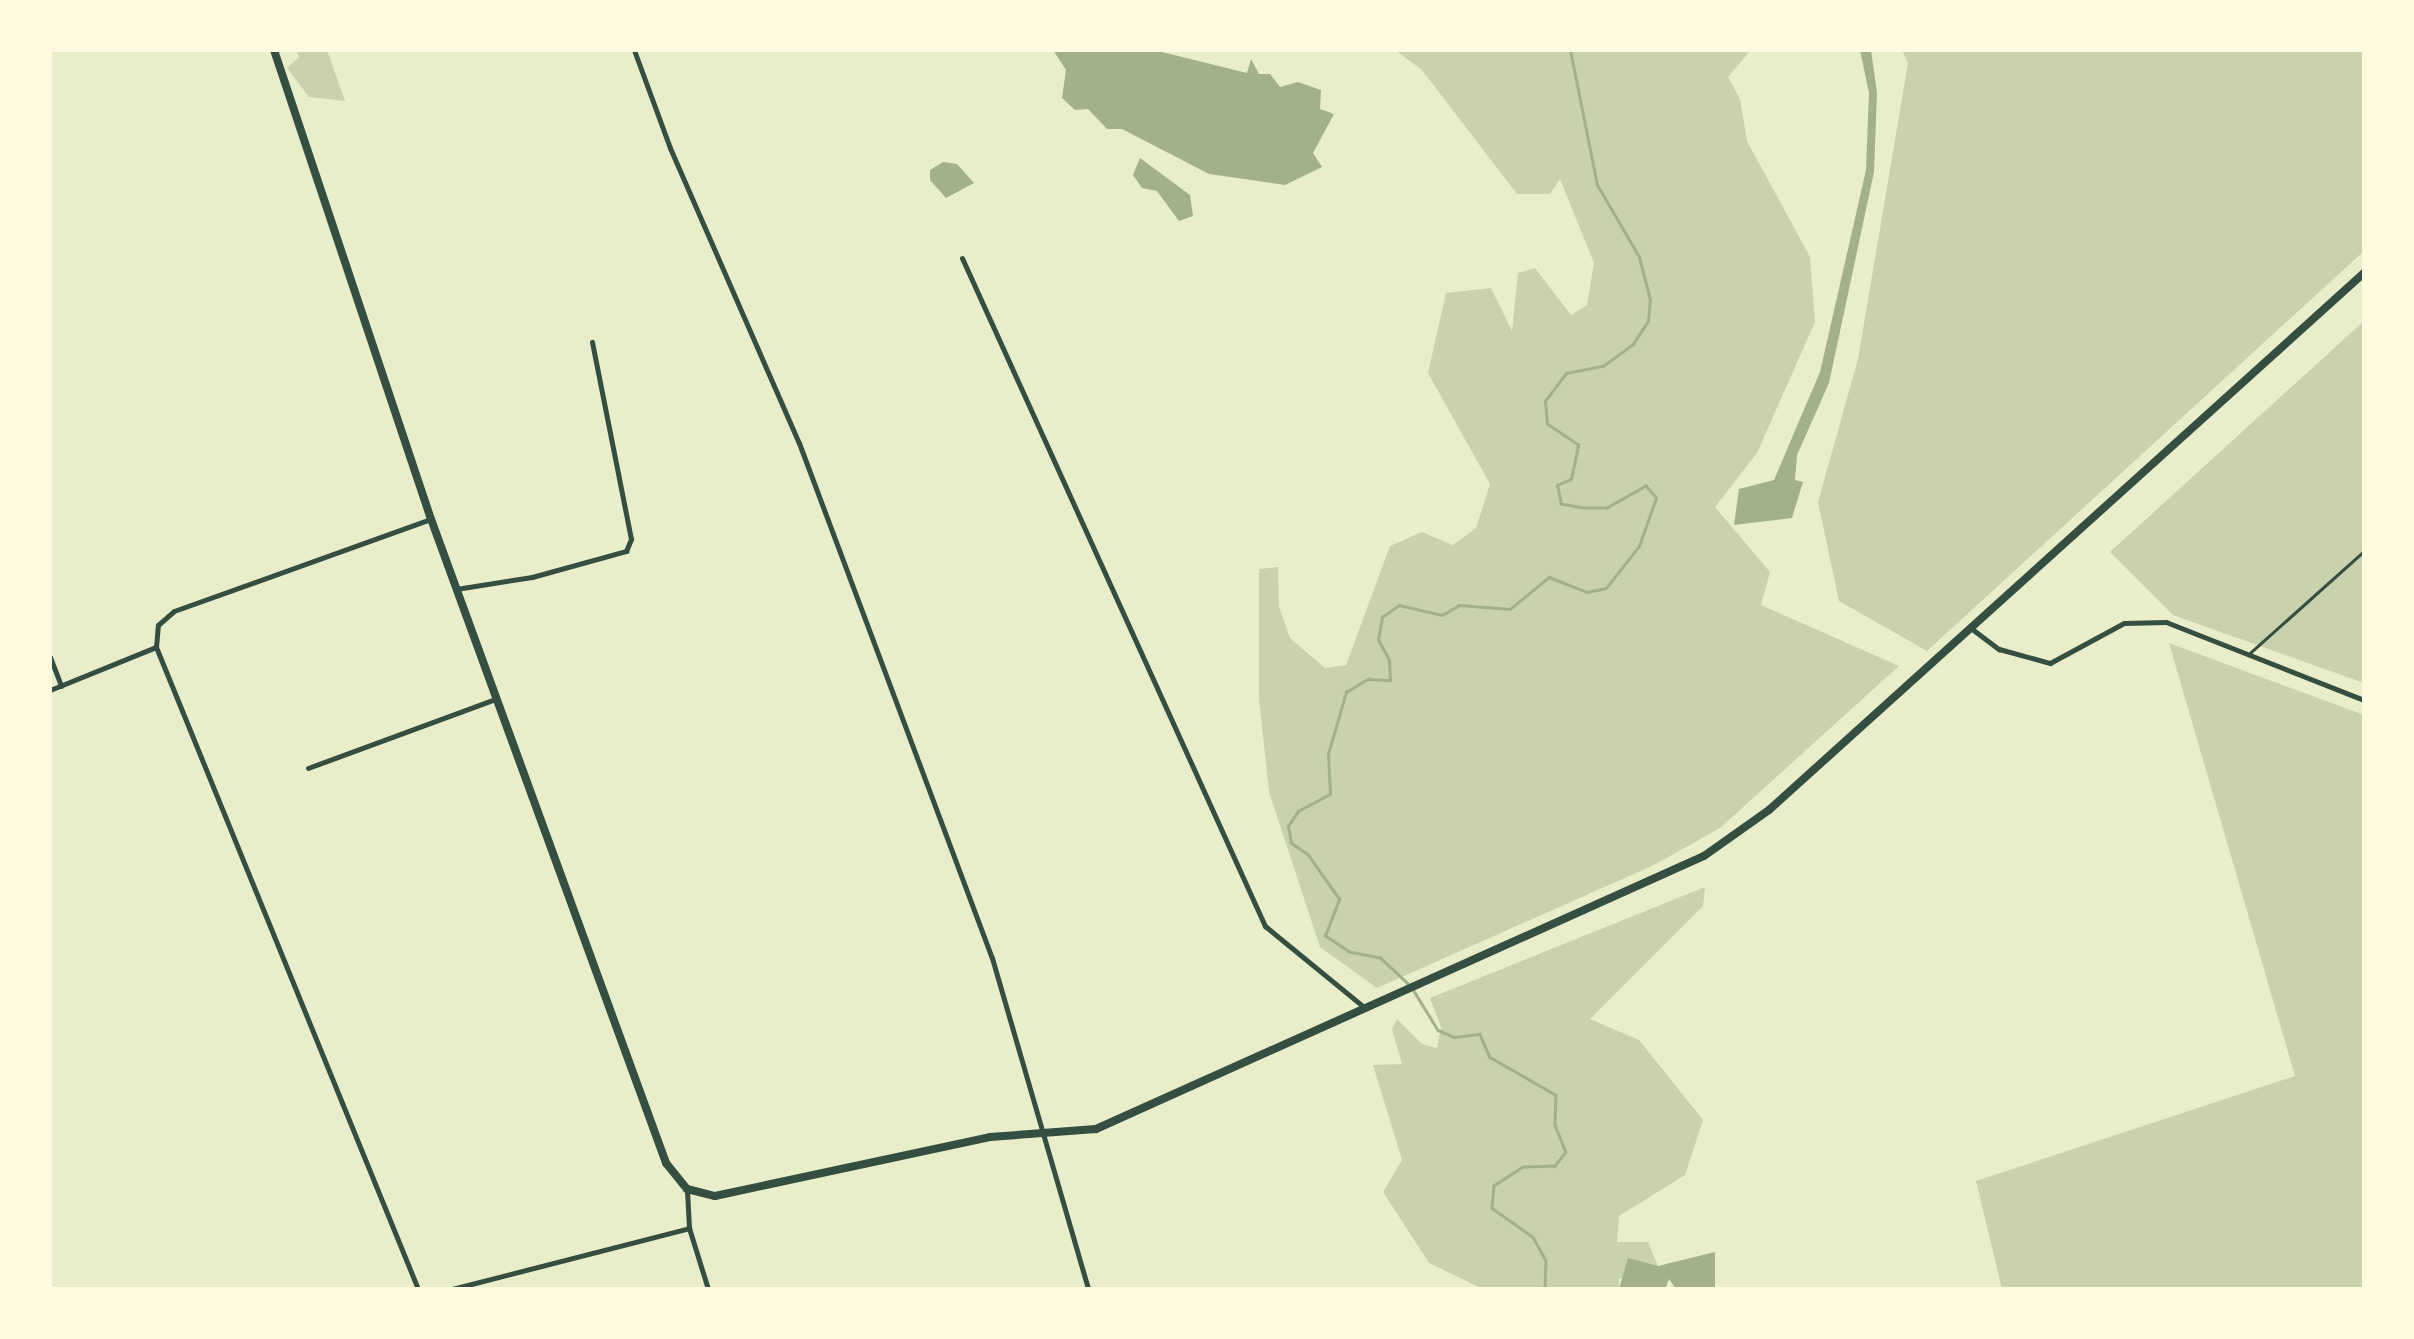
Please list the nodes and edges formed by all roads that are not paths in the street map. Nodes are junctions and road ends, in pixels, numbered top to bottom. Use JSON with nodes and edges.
{"nodes":[{"id":1,"x":274,"y":50,"type":"edge"},
{"id":2,"x":634,"y":50,"type":"edge"},
{"id":3,"x":962,"y":258,"type":"dead end"},
{"id":4,"x":2364,"y":274,"type":"edge"},
{"id":5,"x":592,"y":342,"type":"dead end"},
{"id":6,"x":430,"y":519,"type":"junction"},
{"id":7,"x":2364,"y":551,"type":"edge"},
{"id":8,"x":456,"y":589,"type":"junction"},
{"id":9,"x":1971,"y":628,"type":"junction"},
{"id":10,"x":156,"y":648,"type":"junction"},
{"id":11,"x":2248,"y":655,"type":"junction"},
{"id":12,"x":50,"y":657,"type":"edge"},
{"id":13,"x":61,"y":686,"type":"junction"},
{"id":14,"x":50,"y":690,"type":"edge"},
{"id":15,"x":496,"y":698,"type":"junction"},
{"id":16,"x":2364,"y":700,"type":"edge"},
{"id":17,"x":308,"y":768,"type":"dead end"},
{"id":18,"x":1365,"y":1009,"type":"junction"},
{"id":19,"x":1042,"y":1134,"type":"junction"},
{"id":20,"x":687,"y":1189,"type":"junction"},
{"id":21,"x":689,"y":1228,"type":"junction"},
{"id":22,"x":493,"y":1280,"type":"junction"},
{"id":23,"x":418,"y":1289,"type":"edge"},
{"id":24,"x":452,"y":1289,"type":"edge"},
{"id":25,"x":496,"y":1289,"type":"edge"},
{"id":26,"x":708,"y":1289,"type":"edge"},
{"id":27,"x":1088,"y":1289,"type":"edge"}],
"edges":[{"from":1,"to":6,"type":"main road"},
{"from":2,"to":19,"type":"street"},
{"from":3,"to":18,"type":"street"},
{"from":4,"to":9,"type":"main road"},
{"from":5,"to":8,"type":"street"},
{"from":6,"to":8,"type":"main road"},
{"from":6,"to":10,"type":"street"},
{"from":7,"to":11,"type":"lane"},
{"from":8,"to":15,"type":"main road"},
{"from":9,"to":11,"type":"street"},
{"from":9,"to":18,"type":"main road"},
{"from":10,"to":13,"type":"street"},
{"from":10,"to":23,"type":"street"},
{"from":11,"to":16,"type":"street"},
{"from":12,"to":13,"type":"street"},
{"from":13,"to":14,"type":"street"},
{"from":15,"to":17,"type":"street"},
{"from":15,"to":20,"type":"main road"},
{"from":18,"to":19,"type":"main road"},
{"from":19,"to":20,"type":"main road"},
{"from":19,"to":27,"type":"street"},
{"from":20,"to":21,"type":"street"},
{"from":21,"to":22,"type":"street"},
{"from":21,"to":26,"type":"street"},
{"from":22,"to":24,"type":"street"},
{"from":22,"to":25,"type":"street"}]}
